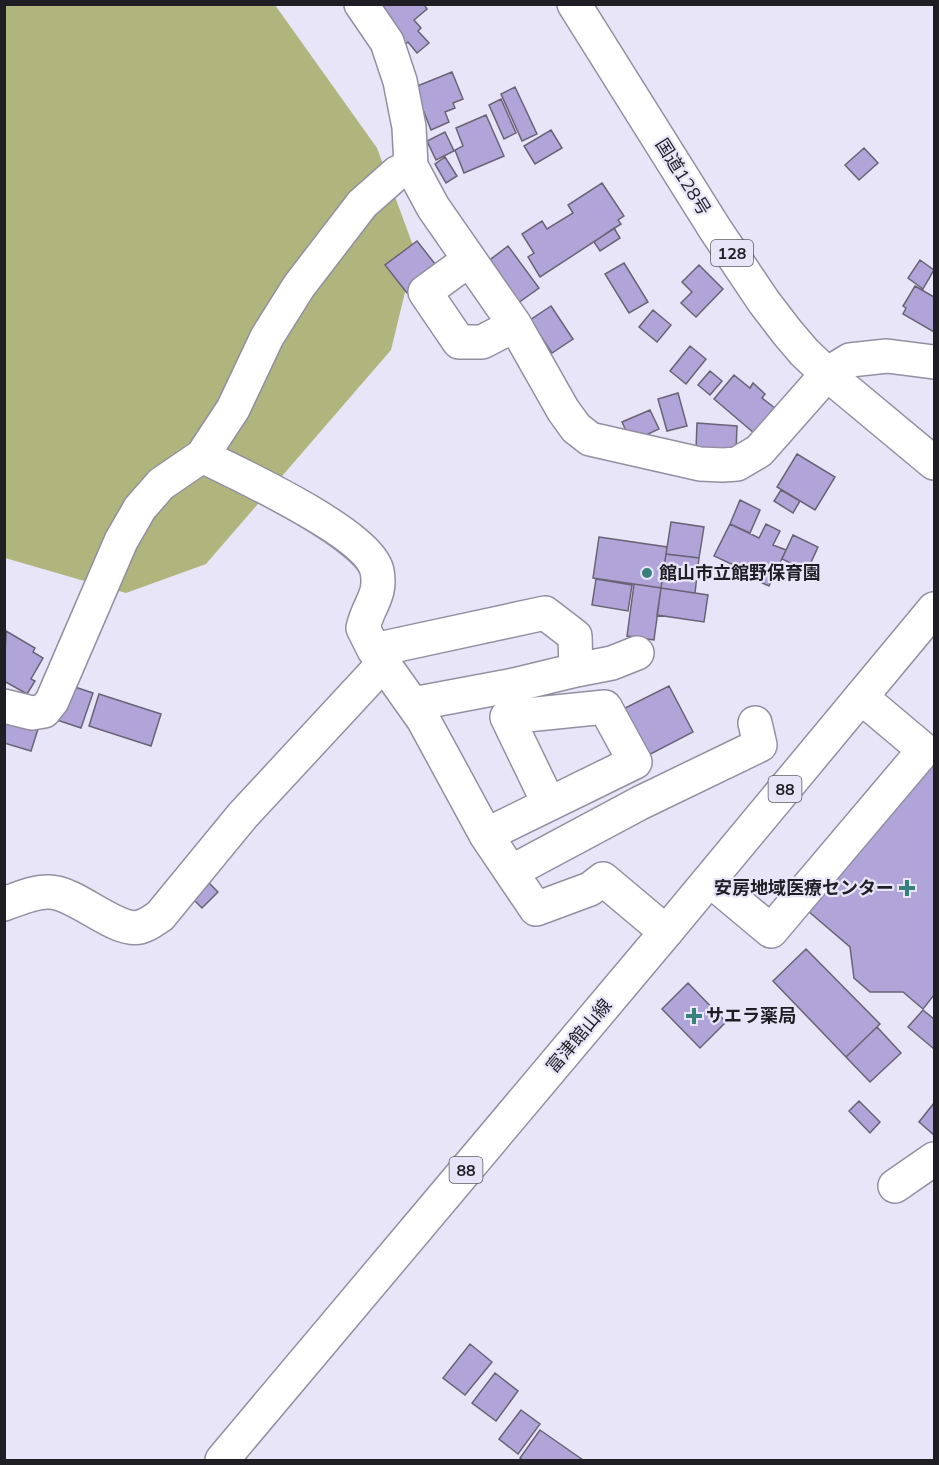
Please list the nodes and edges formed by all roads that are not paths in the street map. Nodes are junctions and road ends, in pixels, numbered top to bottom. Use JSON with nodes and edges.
{"nodes":[{"id":1,"x":361,"y":4,"type":"edge"},
{"id":2,"x":574,"y":4,"type":"edge"},
{"id":3,"x":411,"y":166,"type":"junction"},
{"id":4,"x":469,"y":260,"type":"junction"},
{"id":5,"x":515,"y":325,"type":"junction"},
{"id":6,"x":934,"y":362,"type":"edge"},
{"id":7,"x":827,"y":374,"type":"junction"},
{"id":8,"x":202,"y":456,"type":"junction"},
{"id":9,"x":934,"y":463,"type":"edge"},
{"id":10,"x":934,"y":609,"type":"edge"},
{"id":11,"x":637,"y":653,"type":"dead end"},
{"id":12,"x":379,"y":657,"type":"junction"},
{"id":13,"x":576,"y":670,"type":"junction"},
{"id":14,"x":861,"y":697,"type":"junction"},
{"id":15,"x":413,"y":704,"type":"junction"},
{"id":16,"x":4,"y":706,"type":"edge"},
{"id":17,"x":755,"y":723,"type":"dead end"},
{"id":18,"x":549,"y":804,"type":"dead end"},
{"id":19,"x":486,"y":835,"type":"junction"},
{"id":20,"x":511,"y":872,"type":"junction"},
{"id":21,"x":710,"y":880,"type":"junction"},
{"id":22,"x":4,"y":903,"type":"edge"},
{"id":23,"x":666,"y":932,"type":"junction"},
{"id":24,"x":934,"y":1159,"type":"edge"},
{"id":25,"x":895,"y":1186,"type":"dead end"},
{"id":26,"x":222,"y":1461,"type":"edge"}],
"edges":[{"from":1,"to":3,"type":"main road"},
{"from":2,"to":7,"type":"main road","name":"国道128号","number":"128"},
{"from":3,"to":4,"type":"main road"},
{"from":3,"to":8,"type":"main road"},
{"from":4,"to":5,"type":"main road"},
{"from":4,"to":5,"type":"main road"},
{"from":5,"to":7,"type":"main road"},
{"from":6,"to":7,"type":"main road"},
{"from":7,"to":9,"type":"main road","name":"国道128号","number":"128"},
{"from":8,"to":12,"type":"main road"},
{"from":8,"to":16,"type":"main road"},
{"from":10,"to":14,"type":"main road","name":"富津館山線","number":"88"},
{"from":11,"to":13,"type":"main road"},
{"from":12,"to":13,"type":"main road"},
{"from":12,"to":15,"type":"main road"},
{"from":12,"to":22,"type":"main road"},
{"from":13,"to":15,"type":"main road"},
{"from":14,"to":21,"type":"main road","name":"富津館山線","number":"88"},
{"from":14,"to":21,"type":"main road"},
{"from":15,"to":19,"type":"main road"},
{"from":17,"to":20,"type":"main road"},
{"from":18,"to":19,"type":"main road"},
{"from":19,"to":20,"type":"main road"},
{"from":20,"to":23,"type":"main road"},
{"from":21,"to":23,"type":"main road","name":"富津館山線","number":"88"},
{"from":23,"to":26,"type":"main road","name":"富津館山線","number":"88"},
{"from":24,"to":25,"type":"main road"}]}
